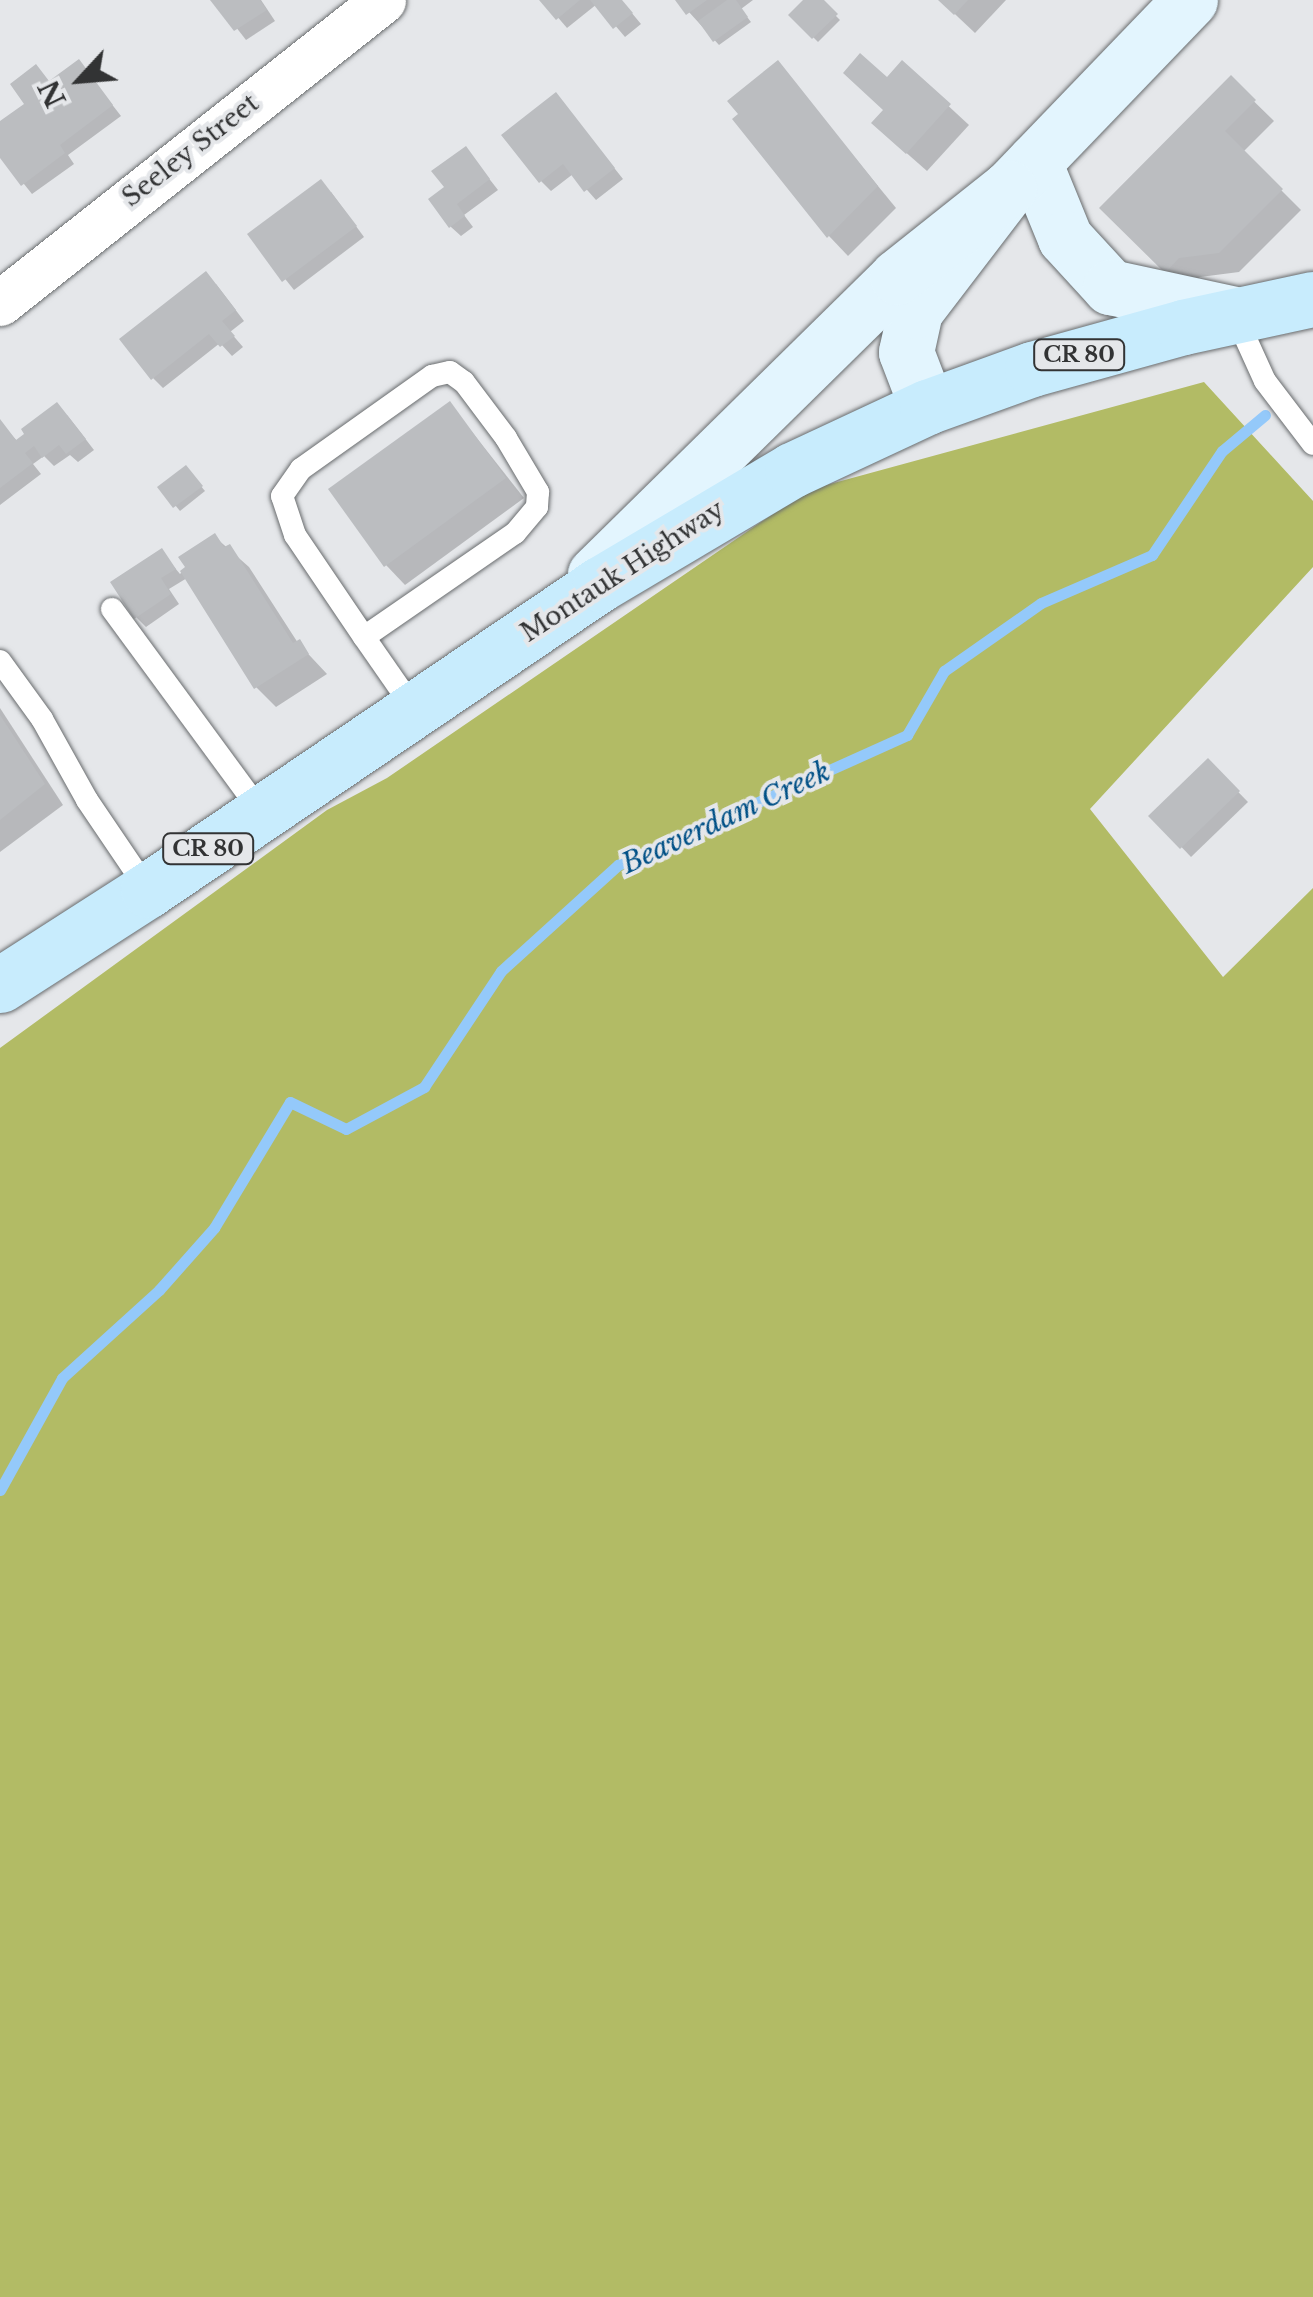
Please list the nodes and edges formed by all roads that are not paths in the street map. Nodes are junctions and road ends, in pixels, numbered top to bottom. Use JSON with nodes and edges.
{"nodes":[{"id":1,"x":383,"y":0,"type":"edge"},
{"id":2,"x":1190,"y":0,"type":"edge"},
{"id":3,"x":1022,"y":175,"type":"junction"},
{"id":4,"x":1313,"y":299,"type":"edge"},
{"id":5,"x":0,"y":302,"type":"edge"},
{"id":6,"x":1235,"y":314,"type":"junction"},
{"id":7,"x":926,"y":407,"type":"junction"},
{"id":8,"x":1313,"y":444,"type":"edge"},
{"id":9,"x":112,"y":610,"type":"dead end"},
{"id":10,"x":550,"y":617,"type":"junction"},
{"id":11,"x":364,"y":637,"type":"junction"},
{"id":12,"x":0,"y":660,"type":"edge"},
{"id":13,"x":414,"y":709,"type":"junction"},
{"id":14,"x":262,"y":814,"type":"junction"},
{"id":15,"x":148,"y":890,"type":"junction"},
{"id":16,"x":0,"y":985,"type":"edge"}],
"edges":[{"from":1,"to":5,"type":"street","name":"Seeley Street"},
{"from":2,"to":3,"type":"main road"},
{"from":3,"to":6,"type":"main road"},
{"from":3,"to":7,"type":"main road"},
{"from":3,"to":10,"type":"main road"},
{"from":4,"to":6,"type":"main road","name":"Montauk Highway","number":"CR 80"},
{"from":6,"to":7,"type":"main road","name":"Montauk Highway","number":"CR 80"},
{"from":6,"to":8,"type":"lane"},
{"from":7,"to":10,"type":"main road","name":"Montauk Highway","number":"CR 80"},
{"from":9,"to":14,"type":"lane"},
{"from":10,"to":13,"type":"main road","name":"Montauk Highway","number":"CR 80"},
{"from":11,"to":11,"type":"lane"},
{"from":11,"to":13,"type":"lane"},
{"from":12,"to":15,"type":"lane"},
{"from":13,"to":14,"type":"main road","name":"Montauk Highway","number":"CR 80"},
{"from":14,"to":15,"type":"main road","name":"Montauk Highway","number":"CR 80"},
{"from":15,"to":16,"type":"main road","name":"Montauk Highway","number":"CR 80"}]}
